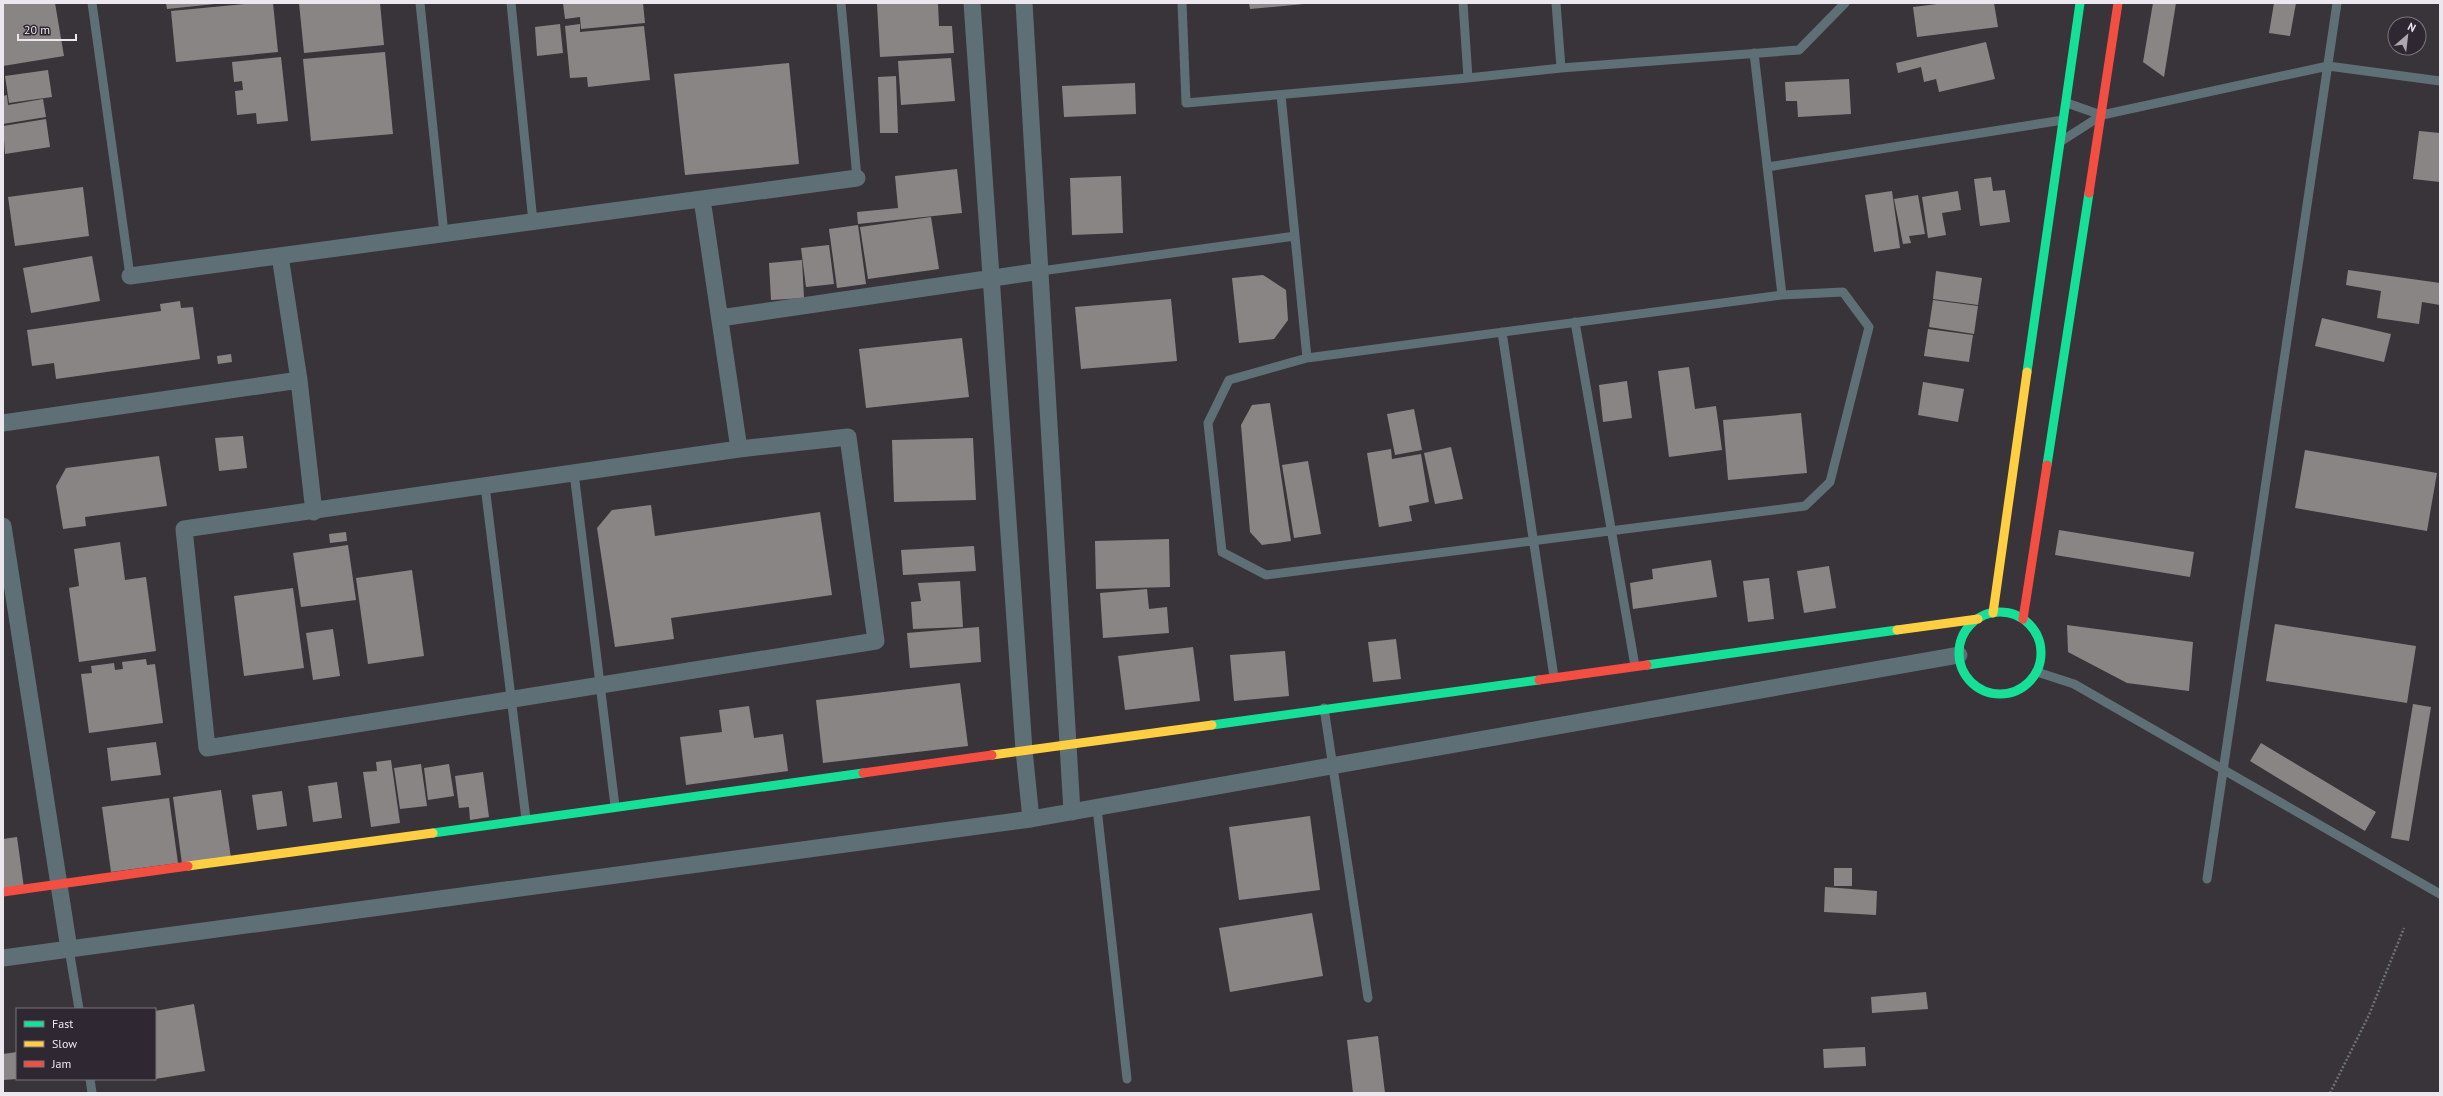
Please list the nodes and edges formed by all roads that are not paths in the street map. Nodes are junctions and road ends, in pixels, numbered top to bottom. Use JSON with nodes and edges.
{"nodes":[{"id":1,"x":92,"y":3,"type":"edge"},
{"id":2,"x":420,"y":3,"type":"edge"},
{"id":3,"x":511,"y":3,"type":"edge"},
{"id":4,"x":841,"y":3,"type":"edge"},
{"id":5,"x":972,"y":3,"type":"edge"},
{"id":6,"x":1024,"y":3,"type":"edge"},
{"id":7,"x":1182,"y":3,"type":"edge"},
{"id":8,"x":1463,"y":3,"type":"edge"},
{"id":9,"x":1556,"y":3,"type":"edge"},
{"id":10,"x":1845,"y":3,"type":"edge"},
{"id":11,"x":2080,"y":3,"type":"edge"},
{"id":12,"x":2118,"y":3,"type":"edge"},
{"id":13,"x":2337,"y":3,"type":"edge"},
{"id":14,"x":1754,"y":53,"type":"junction"},
{"id":15,"x":2328,"y":66,"type":"junction"},
{"id":16,"x":1561,"y":68,"type":"junction"},
{"id":17,"x":1468,"y":78,"type":"junction"},
{"id":18,"x":2440,"y":81,"type":"edge"},
{"id":19,"x":1281,"y":95,"type":"junction"},
{"id":20,"x":2067,"y":103,"type":"junction"},
{"id":21,"x":2102,"y":116,"type":"junction"},
{"id":22,"x":2064,"y":120,"type":"junction"},
{"id":23,"x":2061,"y":142,"type":"junction"},
{"id":24,"x":1767,"y":167,"type":"junction"},
{"id":25,"x":857,"y":178,"type":"joint"},
{"id":26,"x":702,"y":199,"type":"junction"},
{"id":27,"x":533,"y":222,"type":"junction"},
{"id":28,"x":444,"y":234,"type":"junction"},
{"id":29,"x":1295,"y":236,"type":"junction"},
{"id":30,"x":280,"y":256,"type":"junction"},
{"id":31,"x":1040,"y":271,"type":"junction"},
{"id":32,"x":130,"y":276,"type":"joint"},
{"id":33,"x":991,"y":278,"type":"junction"},
{"id":34,"x":1782,"y":295,"type":"junction"},
{"id":35,"x":720,"y":318,"type":"junction"},
{"id":36,"x":1575,"y":322,"type":"junction"},
{"id":37,"x":1502,"y":332,"type":"junction"},
{"id":38,"x":1307,"y":358,"type":"junction"},
{"id":39,"x":299,"y":380,"type":"junction"},
{"id":40,"x":3,"y":423,"type":"edge"},
{"id":41,"x":739,"y":449,"type":"junction"},
{"id":42,"x":574,"y":473,"type":"junction"},
{"id":43,"x":485,"y":486,"type":"junction"},
{"id":44,"x":314,"y":512,"type":"junction"},
{"id":45,"x":3,"y":526,"type":"edge"},
{"id":46,"x":1611,"y":530,"type":"junction"},
{"id":47,"x":1533,"y":541,"type":"junction"},
{"id":48,"x":1993,"y":613,"type":"junction"},
{"id":49,"x":1978,"y":618,"type":"junction"},
{"id":50,"x":2022,"y":619,"type":"junction"},
{"id":51,"x":1959,"y":655,"type":"junction"},
{"id":52,"x":1635,"y":666,"type":"junction"},
{"id":53,"x":2037,"y":672,"type":"junction"},
{"id":54,"x":1554,"y":677,"type":"junction"},
{"id":55,"x":600,"y":685,"type":"junction"},
{"id":56,"x":512,"y":699,"type":"junction"},
{"id":57,"x":1324,"y":708,"type":"junction"},
{"id":58,"x":1069,"y":744,"type":"junction"},
{"id":59,"x":1024,"y":750,"type":"junction"},
{"id":60,"x":1333,"y":766,"type":"junction"},
{"id":61,"x":2223,"y":769,"type":"junction"},
{"id":62,"x":616,"y":806,"type":"junction"},
{"id":63,"x":1097,"y":808,"type":"junction"},
{"id":64,"x":1072,"y":812,"type":"junction"},
{"id":65,"x":526,"y":819,"type":"junction"},
{"id":66,"x":1031,"y":819,"type":"junction"},
{"id":67,"x":2206,"y":879,"type":"dead end"},
{"id":68,"x":58,"y":883,"type":"junction"},
{"id":69,"x":3,"y":892,"type":"edge"},
{"id":70,"x":2440,"y":894,"type":"edge"},
{"id":71,"x":69,"y":950,"type":"junction"},
{"id":72,"x":3,"y":958,"type":"edge"},
{"id":73,"x":1368,"y":998,"type":"dead end"},
{"id":74,"x":79,"y":1008,"type":"edge"},
{"id":75,"x":1127,"y":1079,"type":"dead end"},
{"id":76,"x":90,"y":1080,"type":"edge"},
{"id":77,"x":92,"y":1093,"type":"edge"}],
"edges":[{"from":1,"to":32,"type":"lane"},
{"from":2,"to":28,"type":"lane"},
{"from":3,"to":27,"type":"lane"},
{"from":4,"to":25,"type":"lane"},
{"from":5,"to":33,"type":"street"},
{"from":6,"to":31,"type":"street"},
{"from":7,"to":19,"type":"lane"},
{"from":8,"to":17,"type":"lane"},
{"from":9,"to":16,"type":"lane"},
{"from":10,"to":14,"type":"lane"},
{"from":11,"to":20,"type":"street"},
{"from":12,"to":21,"type":"street"},
{"from":13,"to":15,"type":"lane"},
{"from":14,"to":16,"type":"lane"},
{"from":14,"to":24,"type":"lane"},
{"from":15,"to":18,"type":"lane"},
{"from":15,"to":21,"type":"lane"},
{"from":15,"to":61,"type":"lane"},
{"from":16,"to":17,"type":"lane"},
{"from":17,"to":19,"type":"lane"},
{"from":19,"to":29,"type":"lane"},
{"from":20,"to":21,"type":"lane"},
{"from":20,"to":22,"type":"street"},
{"from":21,"to":23,"type":"lane"},
{"from":21,"to":50,"type":"street"},
{"from":22,"to":23,"type":"street"},
{"from":22,"to":24,"type":"lane"},
{"from":23,"to":48,"type":"street"},
{"from":24,"to":34,"type":"lane"},
{"from":25,"to":26,"type":"street"},
{"from":26,"to":27,"type":"street"},
{"from":26,"to":35,"type":"street"},
{"from":27,"to":28,"type":"street"},
{"from":28,"to":30,"type":"street"},
{"from":29,"to":31,"type":"lane"},
{"from":29,"to":38,"type":"lane"},
{"from":30,"to":32,"type":"street"},
{"from":30,"to":39,"type":"street"},
{"from":31,"to":33,"type":"street"},
{"from":31,"to":58,"type":"street"},
{"from":33,"to":35,"type":"street"},
{"from":33,"to":59,"type":"street"},
{"from":34,"to":36,"type":"lane"},
{"from":34,"to":46,"type":"lane"},
{"from":35,"to":41,"type":"street"},
{"from":36,"to":37,"type":"lane"},
{"from":36,"to":46,"type":"lane"},
{"from":37,"to":38,"type":"lane"},
{"from":37,"to":47,"type":"lane"},
{"from":38,"to":47,"type":"lane"},
{"from":39,"to":40,"type":"street"},
{"from":39,"to":44,"type":"street"},
{"from":41,"to":42,"type":"street"},
{"from":41,"to":55,"type":"street"},
{"from":42,"to":43,"type":"street"},
{"from":42,"to":55,"type":"lane"},
{"from":43,"to":44,"type":"street"},
{"from":43,"to":56,"type":"lane"},
{"from":44,"to":56,"type":"street"},
{"from":45,"to":68,"type":"street"},
{"from":46,"to":47,"type":"lane"},
{"from":46,"to":52,"type":"lane"},
{"from":47,"to":54,"type":"lane"},
{"from":48,"to":49,"type":"street"},
{"from":48,"to":50,"type":"street"},
{"from":49,"to":51,"type":"street"},
{"from":49,"to":52,"type":"street"},
{"from":50,"to":53,"type":"street"},
{"from":51,"to":53,"type":"street"},
{"from":51,"to":60,"type":"street"},
{"from":52,"to":54,"type":"street"},
{"from":53,"to":61,"type":"lane"},
{"from":54,"to":57,"type":"street"},
{"from":55,"to":56,"type":"street"},
{"from":55,"to":62,"type":"lane"},
{"from":56,"to":65,"type":"lane"},
{"from":57,"to":58,"type":"street"},
{"from":57,"to":60,"type":"lane"},
{"from":58,"to":59,"type":"street"},
{"from":58,"to":64,"type":"street"},
{"from":59,"to":62,"type":"street"},
{"from":59,"to":66,"type":"street"},
{"from":60,"to":63,"type":"street"},
{"from":60,"to":73,"type":"lane"},
{"from":61,"to":67,"type":"lane"},
{"from":61,"to":70,"type":"lane"},
{"from":62,"to":65,"type":"street"},
{"from":63,"to":64,"type":"street"},
{"from":63,"to":75,"type":"lane"},
{"from":64,"to":66,"type":"street"},
{"from":65,"to":68,"type":"street"},
{"from":66,"to":71,"type":"street"},
{"from":68,"to":69,"type":"street"},
{"from":68,"to":71,"type":"street"},
{"from":71,"to":72,"type":"street"},
{"from":71,"to":74,"type":"lane"},
{"from":76,"to":77,"type":"lane"}]}
